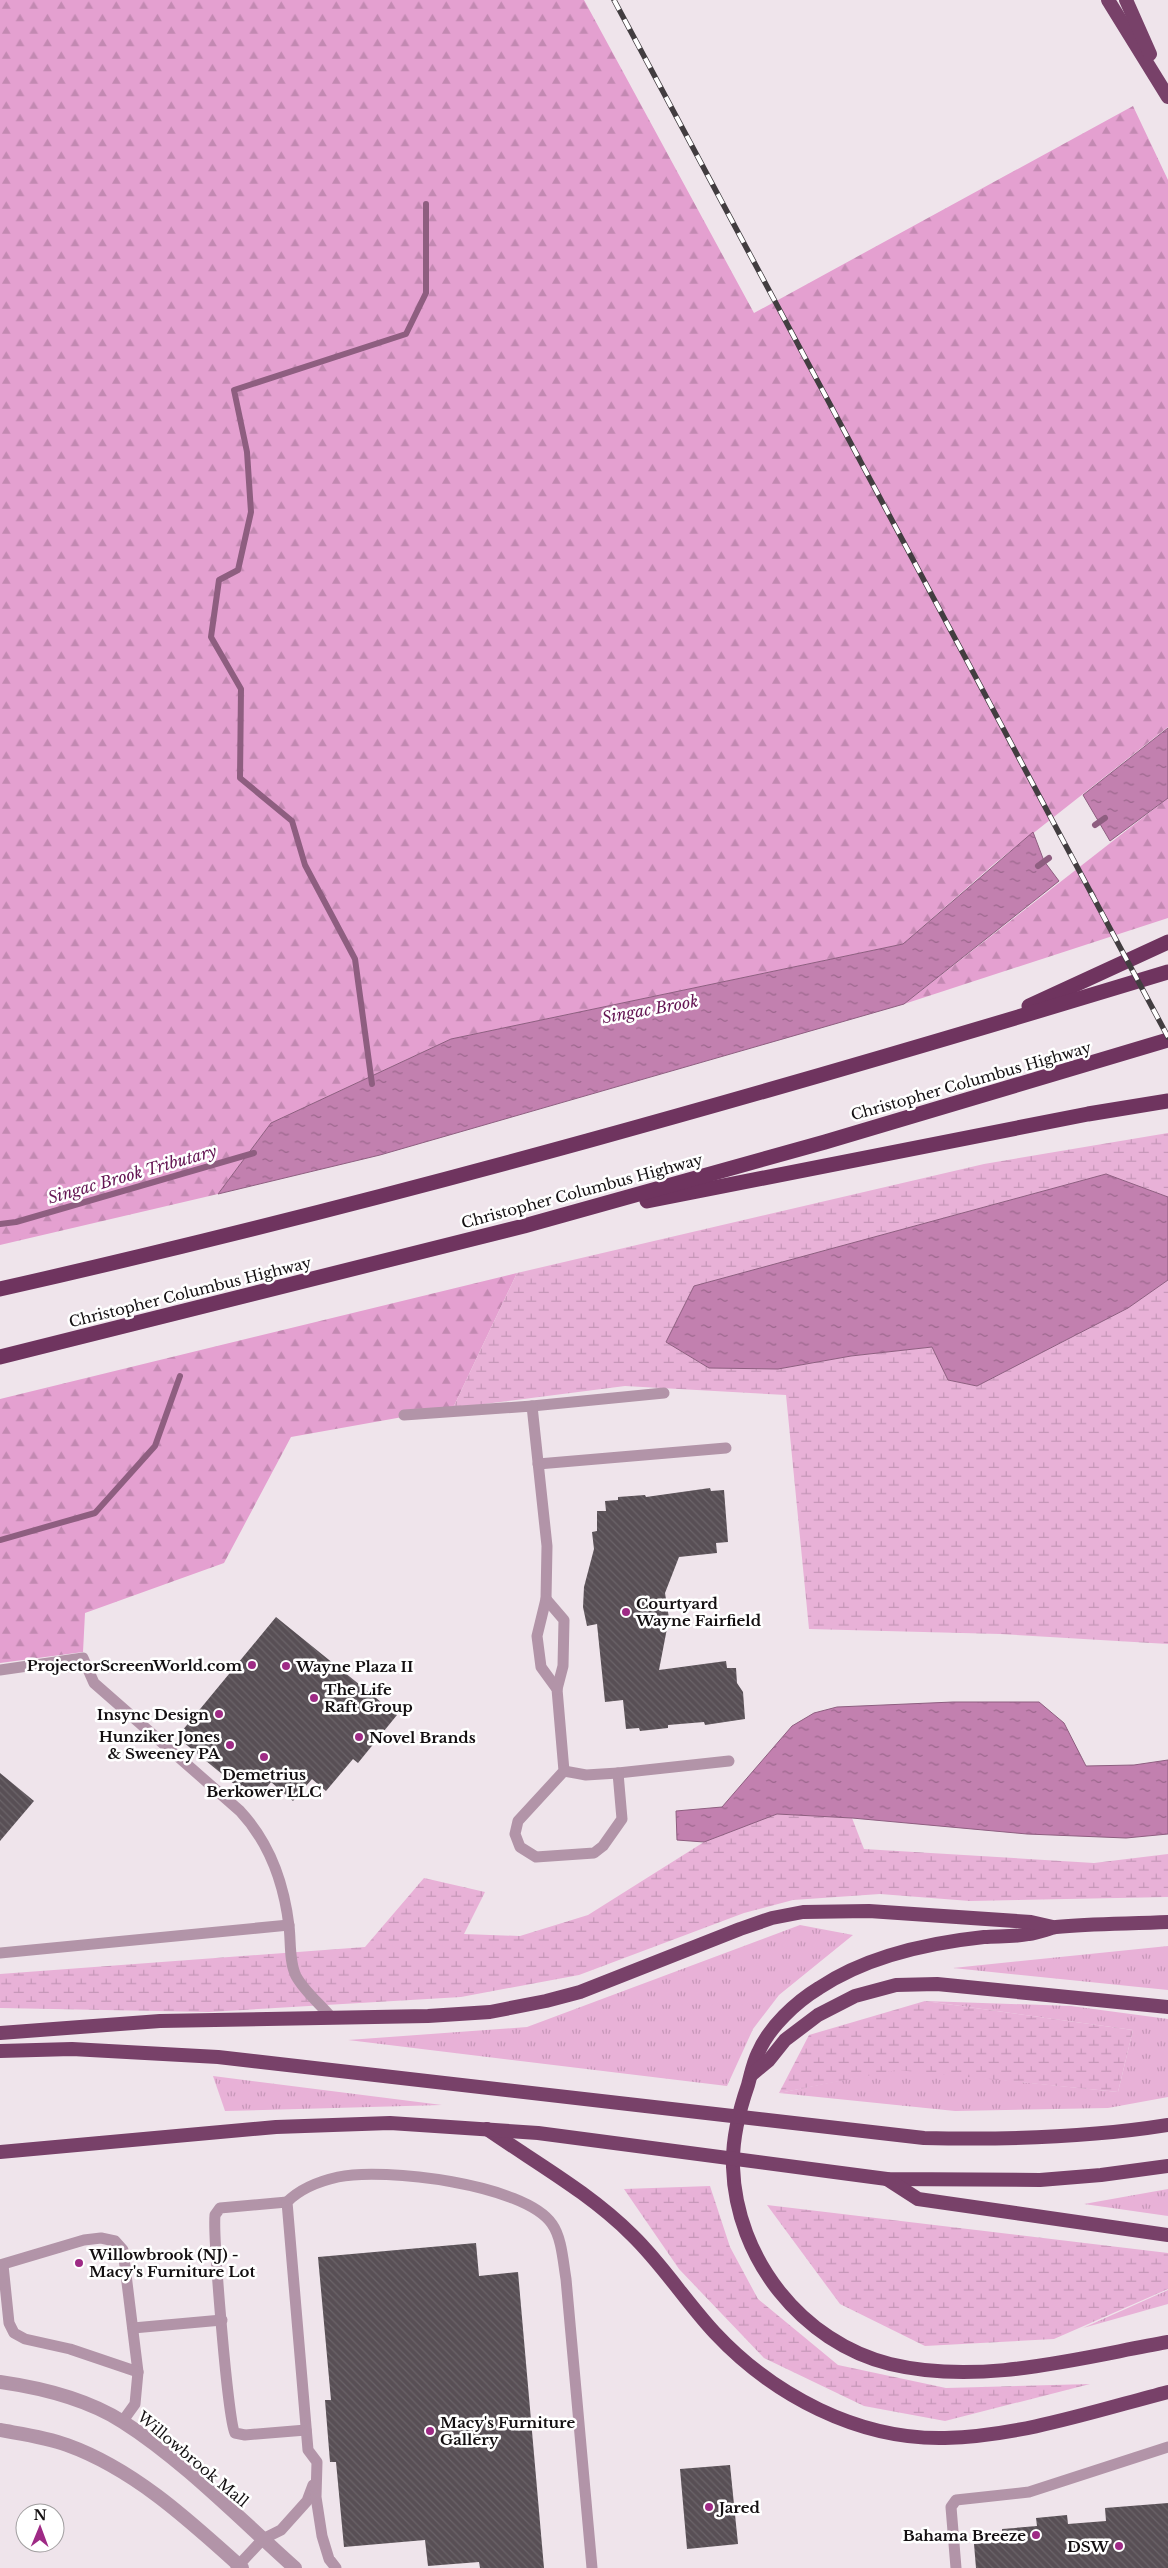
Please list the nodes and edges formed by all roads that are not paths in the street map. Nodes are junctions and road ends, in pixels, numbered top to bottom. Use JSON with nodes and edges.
{"nodes":[{"id":1,"x":1108,"y":0,"type":"edge"},
{"id":2,"x":1126,"y":0,"type":"edge"},
{"id":3,"x":1168,"y":92,"type":"edge"},
{"id":4,"x":1168,"y":97,"type":"edge"},
{"id":5,"x":1168,"y":942,"type":"edge"},
{"id":6,"x":1168,"y":972,"type":"edge"},
{"id":7,"x":976,"y":1031,"type":"junction"},
{"id":8,"x":1168,"y":1040,"type":"edge"},
{"id":9,"x":1168,"y":1101,"type":"edge"},
{"id":10,"x":524,"y":1226,"type":"junction"},
{"id":11,"x":0,"y":1288,"type":"edge"},
{"id":12,"x":0,"y":1357,"type":"edge"},
{"id":13,"x":664,"y":1393,"type":"dead end"},
{"id":14,"x":532,"y":1406,"type":"junction"},
{"id":15,"x":404,"y":1415,"type":"dead end"},
{"id":16,"x":726,"y":1448,"type":"dead end"},
{"id":17,"x":538,"y":1464,"type":"junction"},
{"id":18,"x":546,"y":1599,"type":"junction"},
{"id":19,"x":0,"y":1670,"type":"edge"},
{"id":20,"x":557,"y":1689,"type":"junction"},
{"id":21,"x":729,"y":1761,"type":"dead end"},
{"id":22,"x":564,"y":1770,"type":"junction"},
{"id":23,"x":618,"y":1773,"type":"junction"},
{"id":24,"x":1168,"y":1922,"type":"edge"},
{"id":25,"x":289,"y":1924,"type":"junction"},
{"id":26,"x":1054,"y":1927,"type":"junction"},
{"id":27,"x":0,"y":1953,"type":"edge"},
{"id":28,"x":1168,"y":2007,"type":"edge"},
{"id":29,"x":331,"y":2017,"type":"junction"},
{"id":30,"x":0,"y":2033,"type":"edge"},
{"id":31,"x":0,"y":2051,"type":"edge"},
{"id":32,"x":751,"y":2075,"type":"junction"},
{"id":33,"x":1168,"y":2124,"type":"edge"},
{"id":34,"x":484,"y":2128,"type":"junction"},
{"id":35,"x":0,"y":2152,"type":"edge"},
{"id":36,"x":1168,"y":2166,"type":"edge"},
{"id":37,"x":887,"y":2179,"type":"junction"},
{"id":38,"x":287,"y":2202,"type":"junction"},
{"id":39,"x":1168,"y":2235,"type":"edge"},
{"id":40,"x":1,"y":2265,"type":"edge"},
{"id":41,"x":222,"y":2320,"type":"junction"},
{"id":42,"x":133,"y":2328,"type":"junction"},
{"id":43,"x":1168,"y":2342,"type":"edge"},
{"id":44,"x":138,"y":2372,"type":"junction"},
{"id":45,"x":0,"y":2382,"type":"edge"},
{"id":46,"x":1168,"y":2392,"type":"edge"},
{"id":47,"x":122,"y":2422,"type":"junction"},
{"id":48,"x":0,"y":2430,"type":"edge"},
{"id":49,"x":306,"y":2430,"type":"junction"},
{"id":50,"x":1168,"y":2447,"type":"edge"},
{"id":51,"x":316,"y":2478,"type":"junction"},
{"id":52,"x":263,"y":2539,"type":"junction"},
{"id":53,"x":239,"y":2567,"type":"edge"},
{"id":54,"x":295,"y":2568,"type":"edge"},
{"id":55,"x":336,"y":2568,"type":"edge"},
{"id":56,"x":592,"y":2568,"type":"edge"},
{"id":57,"x":956,"y":2568,"type":"edge"}],
"edges":[{"from":1,"to":4,"type":"highway"},
{"from":2,"to":3,"type":"highway"},
{"from":5,"to":7,"type":"highway"},
{"from":6,"to":7,"type":"highway"},
{"from":7,"to":11,"type":"highway"},
{"from":8,"to":10,"type":"highway","name":"Christopher Columbus Highway"},
{"from":9,"to":10,"type":"highway"},
{"from":10,"to":12,"type":"highway","name":"Christopher Columbus Highway"},
{"from":13,"to":14,"type":"lane"},
{"from":14,"to":15,"type":"lane"},
{"from":14,"to":17,"type":"lane"},
{"from":16,"to":17,"type":"lane"},
{"from":17,"to":18,"type":"lane"},
{"from":18,"to":20,"type":"lane"},
{"from":18,"to":20,"type":"lane"},
{"from":19,"to":25,"type":"lane"},
{"from":20,"to":22,"type":"lane"},
{"from":21,"to":23,"type":"lane"},
{"from":22,"to":23,"type":"lane"},
{"from":22,"to":23,"type":"lane"},
{"from":24,"to":26,"type":"highway"},
{"from":25,"to":27,"type":"lane"},
{"from":25,"to":29,"type":"lane"},
{"from":26,"to":29,"type":"highway"},
{"from":26,"to":32,"type":"highway"},
{"from":28,"to":32,"type":"highway"},
{"from":29,"to":30,"type":"highway"},
{"from":31,"to":33,"type":"highway"},
{"from":32,"to":43,"type":"highway"},
{"from":34,"to":35,"type":"highway"},
{"from":34,"to":37,"type":"highway"},
{"from":34,"to":46,"type":"highway"},
{"from":36,"to":37,"type":"highway"},
{"from":37,"to":39,"type":"highway"},
{"from":38,"to":41,"type":"lane"},
{"from":38,"to":49,"type":"lane"},
{"from":38,"to":56,"type":"lane"},
{"from":40,"to":42,"type":"lane"},
{"from":40,"to":44,"type":"lane"},
{"from":41,"to":42,"type":"lane"},
{"from":41,"to":49,"type":"lane"},
{"from":42,"to":44,"type":"lane"},
{"from":44,"to":47,"type":"lane"},
{"from":45,"to":47,"type":"street","name":"Willowbrook Mall"},
{"from":47,"to":52,"type":"street","name":"Willowbrook Mall"},
{"from":48,"to":53,"type":"street"},
{"from":49,"to":51,"type":"lane"},
{"from":50,"to":57,"type":"lane"},
{"from":51,"to":52,"type":"lane"},
{"from":51,"to":55,"type":"lane"},
{"from":52,"to":53,"type":"lane"},
{"from":52,"to":54,"type":"street","name":"Willowbrook Mall"}]}
